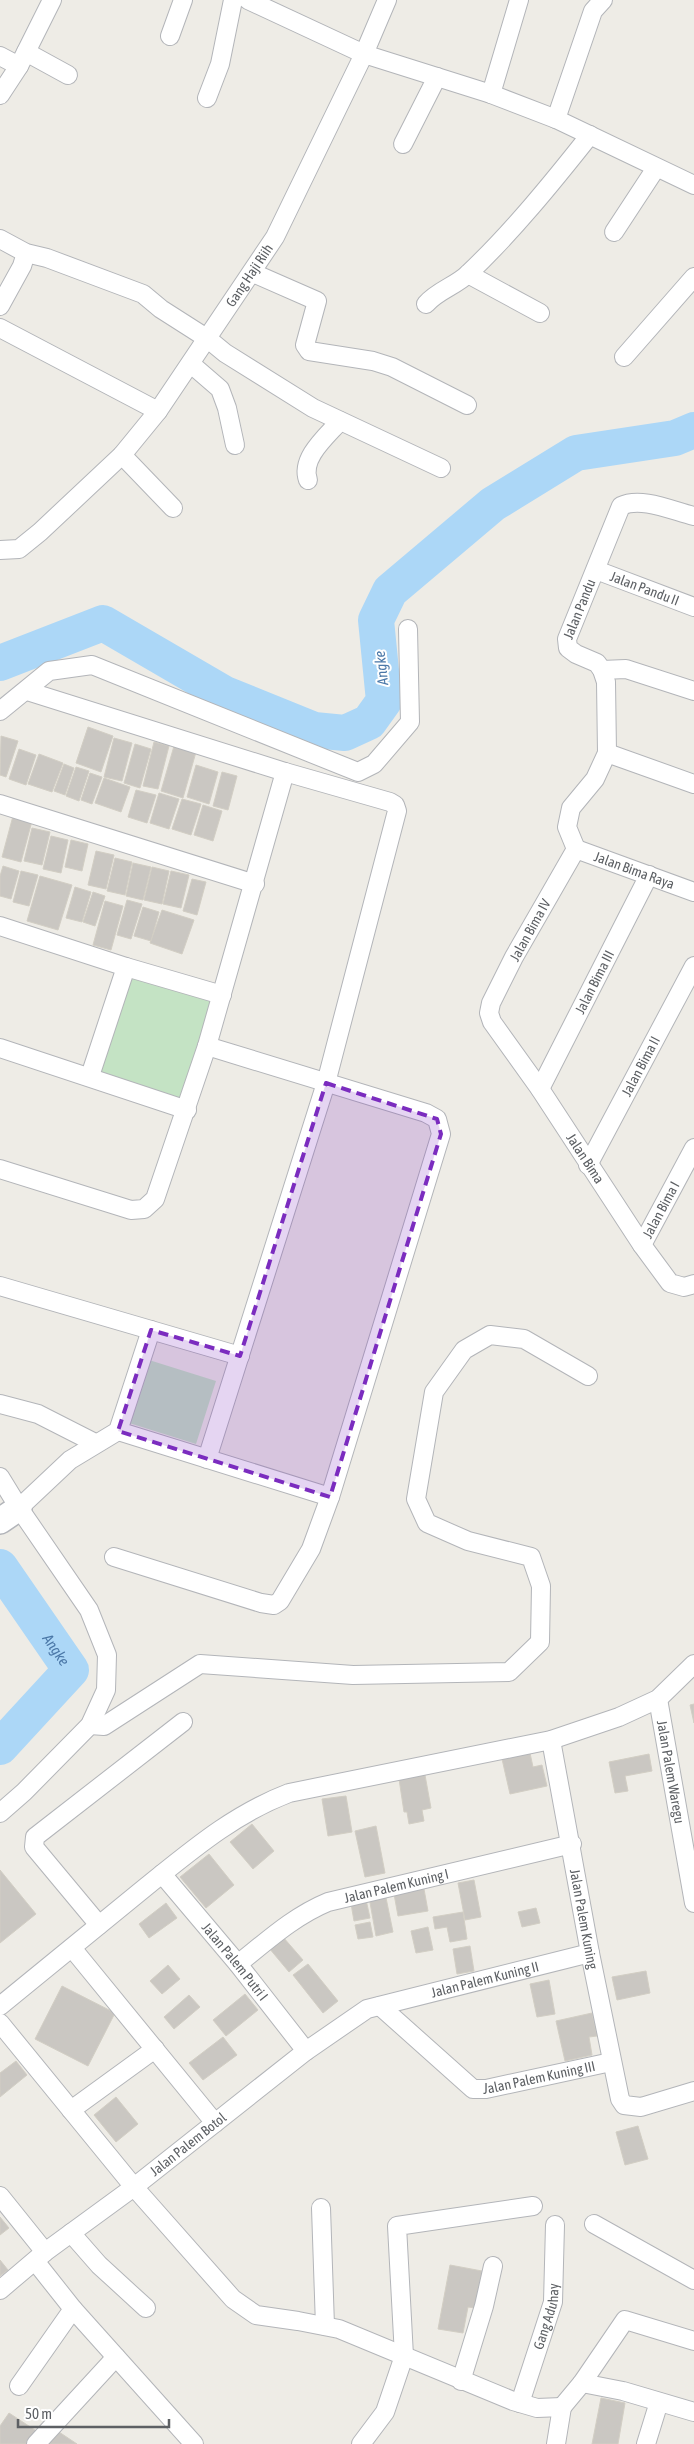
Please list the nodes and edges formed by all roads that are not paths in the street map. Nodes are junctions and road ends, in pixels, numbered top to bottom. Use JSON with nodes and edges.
{"nodes":[{"id":1,"x":52,"y":0,"type":"edge"},
{"id":2,"x":183,"y":0,"type":"edge"},
{"id":3,"x":233,"y":0,"type":"edge"},
{"id":4,"x":248,"y":0,"type":"edge"},
{"id":5,"x":387,"y":0,"type":"edge"},
{"id":6,"x":519,"y":0,"type":"edge"},
{"id":7,"x":603,"y":0,"type":"edge"},
{"id":8,"x":170,"y":36,"type":"dead end"},
{"id":9,"x":364,"y":54,"type":"junction"},
{"id":10,"x":0,"y":56,"type":"edge"},
{"id":11,"x":22,"y":59,"type":"junction"},
{"id":12,"x":68,"y":75,"type":"dead end"},
{"id":13,"x":436,"y":77,"type":"junction"},
{"id":14,"x":491,"y":94,"type":"junction"},
{"id":15,"x":0,"y":95,"type":"edge"},
{"id":16,"x":207,"y":98,"type":"dead end"},
{"id":17,"x":556,"y":119,"type":"junction"},
{"id":18,"x":590,"y":135,"type":"junction"},
{"id":19,"x":404,"y":144,"type":"dead end"},
{"id":20,"x":656,"y":168,"type":"junction"},
{"id":21,"x":694,"y":185,"type":"edge"},
{"id":22,"x":614,"y":232,"type":"dead end"},
{"id":23,"x":0,"y":239,"type":"edge"},
{"id":24,"x":26,"y":253,"type":"junction"},
{"id":25,"x":253,"y":273,"type":"junction"},
{"id":26,"x":468,"y":274,"type":"junction"},
{"id":27,"x":694,"y":277,"type":"edge"},
{"id":28,"x":426,"y":304,"type":"dead end"},
{"id":29,"x":0,"y":306,"type":"edge"},
{"id":30,"x":540,"y":313,"type":"dead end"},
{"id":31,"x":0,"y":328,"type":"edge"},
{"id":32,"x":208,"y":339,"type":"junction"},
{"id":33,"x":624,"y":357,"type":"dead end"},
{"id":34,"x":191,"y":364,"type":"junction"},
{"id":35,"x":467,"y":405,"type":"dead end"},
{"id":36,"x":158,"y":411,"type":"junction"},
{"id":37,"x":340,"y":421,"type":"junction"},
{"id":38,"x":235,"y":445,"type":"dead end"},
{"id":39,"x":122,"y":455,"type":"junction"},
{"id":40,"x":441,"y":468,"type":"dead end"},
{"id":41,"x":308,"y":480,"type":"dead end"},
{"id":42,"x":173,"y":508,"type":"dead end"},
{"id":43,"x":694,"y":516,"type":"edge"},
{"id":44,"x":1,"y":550,"type":"edge"},
{"id":45,"x":596,"y":570,"type":"junction"},
{"id":46,"x":694,"y":607,"type":"edge"},
{"id":47,"x":408,"y":629,"type":"dead end"},
{"id":48,"x":602,"y":670,"type":"junction"},
{"id":49,"x":26,"y":691,"type":"junction"},
{"id":50,"x":694,"y":691,"type":"edge"},
{"id":51,"x":0,"y":711,"type":"edge"},
{"id":52,"x":607,"y":753,"type":"junction"},
{"id":53,"x":285,"y":772,"type":"junction"},
{"id":54,"x":694,"y":784,"type":"edge"},
{"id":55,"x":0,"y":804,"type":"edge"},
{"id":56,"x":576,"y":849,"type":"junction"},
{"id":57,"x":649,"y":875,"type":"junction"},
{"id":58,"x":255,"y":884,"type":"junction"},
{"id":59,"x":694,"y":892,"type":"edge"},
{"id":60,"x":0,"y":926,"type":"edge"},
{"id":61,"x":694,"y":966,"type":"edge"},
{"id":62,"x":126,"y":967,"type":"junction"},
{"id":63,"x":222,"y":995,"type":"junction"},
{"id":64,"x":489,"y":1013,"type":"joint"},
{"id":65,"x":207,"y":1046,"type":"junction"},
{"id":66,"x":0,"y":1048,"type":"edge"},
{"id":67,"x":90,"y":1076,"type":"junction"},
{"id":68,"x":326,"y":1083,"type":"junction"},
{"id":69,"x":540,"y":1089,"type":"junction"},
{"id":70,"x":187,"y":1110,"type":"junction"},
{"id":71,"x":694,"y":1148,"type":"edge"},
{"id":72,"x":588,"y":1165,"type":"junction"},
{"id":73,"x":0,"y":1169,"type":"edge"},
{"id":74,"x":642,"y":1245,"type":"junction"},
{"id":75,"x":694,"y":1284,"type":"edge"},
{"id":76,"x":0,"y":1286,"type":"edge"},
{"id":77,"x":151,"y":1330,"type":"junction"},
{"id":78,"x":240,"y":1356,"type":"junction"},
{"id":79,"x":588,"y":1376,"type":"dead end"},
{"id":80,"x":0,"y":1404,"type":"edge"},
{"id":81,"x":118,"y":1431,"type":"junction"},
{"id":82,"x":95,"y":1443,"type":"junction"},
{"id":83,"x":207,"y":1459,"type":"junction"},
{"id":84,"x":0,"y":1477,"type":"edge"},
{"id":85,"x":330,"y":1497,"type":"junction"},
{"id":86,"x":9,"y":1514,"type":"edge"},
{"id":87,"x":114,"y":1557,"type":"dead end"},
{"id":88,"x":694,"y":1664,"type":"edge"},
{"id":89,"x":658,"y":1699,"type":"junction"},
{"id":90,"x":183,"y":1722,"type":"dead end"},
{"id":91,"x":90,"y":1725,"type":"junction"},
{"id":92,"x":551,"y":1740,"type":"junction"},
{"id":93,"x":0,"y":1813,"type":"edge"},
{"id":94,"x":572,"y":1844,"type":"junction"},
{"id":95,"x":162,"y":1874,"type":"junction"},
{"id":96,"x":694,"y":1903,"type":"edge"},
{"id":97,"x":99,"y":1925,"type":"junction"},
{"id":98,"x":72,"y":1948,"type":"junction"},
{"id":99,"x":590,"y":1953,"type":"junction"},
{"id":100,"x":238,"y":1964,"type":"junction"},
{"id":101,"x":0,"y":2006,"type":"edge"},
{"id":102,"x":380,"y":2006,"type":"junction"},
{"id":103,"x":0,"y":2023,"type":"edge"},
{"id":104,"x":155,"y":2049,"type":"junction"},
{"id":105,"x":306,"y":2051,"type":"junction"},
{"id":106,"x":611,"y":2062,"type":"junction"},
{"id":107,"x":694,"y":2091,"type":"edge"},
{"id":108,"x":71,"y":2110,"type":"junction"},
{"id":109,"x":215,"y":2123,"type":"junction"},
{"id":110,"x":134,"y":2187,"type":"junction"},
{"id":111,"x":0,"y":2196,"type":"edge"},
{"id":112,"x":533,"y":2206,"type":"dead end"},
{"id":113,"x":321,"y":2208,"type":"dead end"},
{"id":114,"x":594,"y":2224,"type":"dead end"},
{"id":115,"x":555,"y":2225,"type":"dead end"},
{"id":116,"x":71,"y":2233,"type":"junction"},
{"id":117,"x":40,"y":2256,"type":"junction"},
{"id":118,"x":492,"y":2266,"type":"dead end"},
{"id":119,"x":694,"y":2280,"type":"edge"},
{"id":120,"x":0,"y":2290,"type":"edge"},
{"id":121,"x":146,"y":2308,"type":"dead end"},
{"id":122,"x":73,"y":2309,"type":"junction"},
{"id":123,"x":325,"y":2326,"type":"junction"},
{"id":124,"x":694,"y":2341,"type":"edge"},
{"id":125,"x":404,"y":2356,"type":"junction"},
{"id":126,"x":116,"y":2357,"type":"junction"},
{"id":127,"x":460,"y":2381,"type":"junction"},
{"id":128,"x":582,"y":2383,"type":"junction"},
{"id":129,"x":19,"y":2386,"type":"dead end"},
{"id":130,"x":659,"y":2402,"type":"junction"},
{"id":131,"x":520,"y":2403,"type":"junction"},
{"id":132,"x":562,"y":2407,"type":"junction"},
{"id":133,"x":694,"y":2412,"type":"edge"},
{"id":134,"x":36,"y":2444,"type":"edge"},
{"id":135,"x":194,"y":2444,"type":"edge"},
{"id":136,"x":362,"y":2444,"type":"edge"},
{"id":137,"x":556,"y":2444,"type":"edge"},
{"id":138,"x":646,"y":2444,"type":"edge"}],
"edges":[{"from":1,"to":11,"type":"street"},
{"from":2,"to":8,"type":"street"},
{"from":3,"to":16,"type":"street"},
{"from":4,"to":9,"type":"street"},
{"from":5,"to":9,"type":"street","name":"Gang Haji Riih"},
{"from":6,"to":14,"type":"street"},
{"from":7,"to":17,"type":"street"},
{"from":9,"to":13,"type":"street"},
{"from":9,"to":25,"type":"street","name":"Gang Haji Riih"},
{"from":10,"to":11,"type":"street"},
{"from":11,"to":12,"type":"street"},
{"from":11,"to":15,"type":"street"},
{"from":13,"to":14,"type":"street"},
{"from":13,"to":19,"type":"street"},
{"from":14,"to":17,"type":"street"},
{"from":17,"to":18,"type":"street"},
{"from":18,"to":20,"type":"street"},
{"from":18,"to":26,"type":"street"},
{"from":20,"to":21,"type":"street"},
{"from":20,"to":22,"type":"street"},
{"from":23,"to":24,"type":"street"},
{"from":24,"to":29,"type":"street"},
{"from":24,"to":32,"type":"street"},
{"from":25,"to":32,"type":"street","name":"Gang Haji Riih"},
{"from":25,"to":35,"type":"street"},
{"from":26,"to":28,"type":"street"},
{"from":26,"to":30,"type":"street"},
{"from":27,"to":33,"type":"street"},
{"from":31,"to":36,"type":"street"},
{"from":32,"to":34,"type":"street","name":"Gang Haji Riih"},
{"from":32,"to":37,"type":"street"},
{"from":34,"to":36,"type":"street","name":"Gang Haji Riih"},
{"from":34,"to":38,"type":"street"},
{"from":36,"to":39,"type":"street","name":"Gang Haji Riih"},
{"from":37,"to":40,"type":"street"},
{"from":37,"to":41,"type":"street"},
{"from":39,"to":42,"type":"street"},
{"from":39,"to":44,"type":"street","name":"Gang Haji Riih"},
{"from":43,"to":45,"type":"street","name":"Jalan Pandu"},
{"from":45,"to":46,"type":"street","name":"Jalan Pandu II"},
{"from":45,"to":48,"type":"street","name":"Jalan Pandu"},
{"from":47,"to":49,"type":"street"},
{"from":48,"to":50,"type":"street"},
{"from":48,"to":52,"type":"street"},
{"from":49,"to":51,"type":"street"},
{"from":49,"to":53,"type":"street"},
{"from":52,"to":54,"type":"street"},
{"from":52,"to":56,"type":"street"},
{"from":53,"to":58,"type":"street"},
{"from":53,"to":68,"type":"street"},
{"from":55,"to":58,"type":"street"},
{"from":56,"to":57,"type":"street","name":"Jalan Bima Raya"},
{"from":56,"to":64,"type":"street","name":"Jalan Bima IV"},
{"from":57,"to":59,"type":"street","name":"Jalan Bima Raya"},
{"from":57,"to":69,"type":"street","name":"Jalan Bima III"},
{"from":58,"to":63,"type":"street"},
{"from":60,"to":62,"type":"street"},
{"from":61,"to":72,"type":"street","name":"Jalan Bima II"},
{"from":62,"to":63,"type":"street"},
{"from":62,"to":67,"type":"street"},
{"from":63,"to":65,"type":"street"},
{"from":64,"to":69,"type":"street","name":"Jalan Bima"},
{"from":65,"to":68,"type":"street"},
{"from":65,"to":70,"type":"street"},
{"from":66,"to":67,"type":"street"},
{"from":67,"to":70,"type":"street"},
{"from":68,"to":78,"type":"street"},
{"from":68,"to":85,"type":"street"},
{"from":69,"to":72,"type":"street","name":"Jalan Bima"},
{"from":70,"to":73,"type":"street"},
{"from":71,"to":74,"type":"street","name":"Jalan Bima I"},
{"from":72,"to":74,"type":"street","name":"Jalan Bima"},
{"from":74,"to":75,"type":"street","name":"Jalan Bima"},
{"from":76,"to":77,"type":"street"},
{"from":77,"to":78,"type":"street"},
{"from":77,"to":81,"type":"street"},
{"from":78,"to":83,"type":"street"},
{"from":79,"to":91,"type":"street"},
{"from":80,"to":82,"type":"street"},
{"from":81,"to":82,"type":"street"},
{"from":81,"to":83,"type":"street"},
{"from":82,"to":86,"type":"street"},
{"from":83,"to":85,"type":"street"},
{"from":84,"to":86,"type":"street"},
{"from":85,"to":87,"type":"street"},
{"from":86,"to":91,"type":"street"},
{"from":88,"to":89,"type":"street"},
{"from":89,"to":92,"type":"street"},
{"from":89,"to":96,"type":"street","name":"Jalan Palem Waregu"},
{"from":90,"to":97,"type":"street"},
{"from":91,"to":93,"type":"street"},
{"from":92,"to":94,"type":"street","name":"Jalan Palem Kuning"},
{"from":92,"to":95,"type":"street"},
{"from":94,"to":99,"type":"street","name":"Jalan Palem Kuning"},
{"from":94,"to":100,"type":"street","name":"Jalan Palem Kuning I"},
{"from":95,"to":97,"type":"street"},
{"from":95,"to":100,"type":"street","name":"Jalan Palem Putri I"},
{"from":97,"to":98,"type":"street"},
{"from":98,"to":101,"type":"street"},
{"from":98,"to":104,"type":"street"},
{"from":99,"to":102,"type":"street","name":"Jalan Palem Kuning II"},
{"from":99,"to":106,"type":"street","name":"Jalan Palem Kuning"},
{"from":100,"to":105,"type":"street","name":"Jalan Palem Putri I"},
{"from":102,"to":105,"type":"street","name":"Jalan Palem Botol"},
{"from":102,"to":106,"type":"street","name":"Jalan Palem Kuning III"},
{"from":103,"to":108,"type":"street"},
{"from":104,"to":108,"type":"street"},
{"from":104,"to":109,"type":"street"},
{"from":105,"to":109,"type":"street","name":"Jalan Palem Botol"},
{"from":106,"to":107,"type":"street","name":"Jalan Palem Kuning"},
{"from":108,"to":110,"type":"street"},
{"from":109,"to":110,"type":"street","name":"Jalan Palem Botol"},
{"from":110,"to":116,"type":"street","name":"Jalan Palem Botol"},
{"from":110,"to":123,"type":"street"},
{"from":111,"to":117,"type":"street"},
{"from":112,"to":125,"type":"street"},
{"from":113,"to":123,"type":"street"},
{"from":114,"to":119,"type":"street"},
{"from":115,"to":131,"type":"street","name":"Gang Aduhay"},
{"from":116,"to":117,"type":"street","name":"Jalan Palem Botol"},
{"from":116,"to":121,"type":"street"},
{"from":117,"to":120,"type":"street","name":"Jalan Palem Botol"},
{"from":117,"to":122,"type":"street"},
{"from":118,"to":127,"type":"street"},
{"from":122,"to":126,"type":"street"},
{"from":122,"to":129,"type":"street"},
{"from":123,"to":125,"type":"street"},
{"from":124,"to":128,"type":"street"},
{"from":125,"to":127,"type":"street"},
{"from":125,"to":136,"type":"street"},
{"from":126,"to":134,"type":"street"},
{"from":126,"to":135,"type":"street"},
{"from":127,"to":131,"type":"street"},
{"from":128,"to":130,"type":"street"},
{"from":128,"to":132,"type":"street"},
{"from":130,"to":133,"type":"street"},
{"from":130,"to":138,"type":"street"},
{"from":131,"to":132,"type":"street"},
{"from":132,"to":137,"type":"street"}]}
